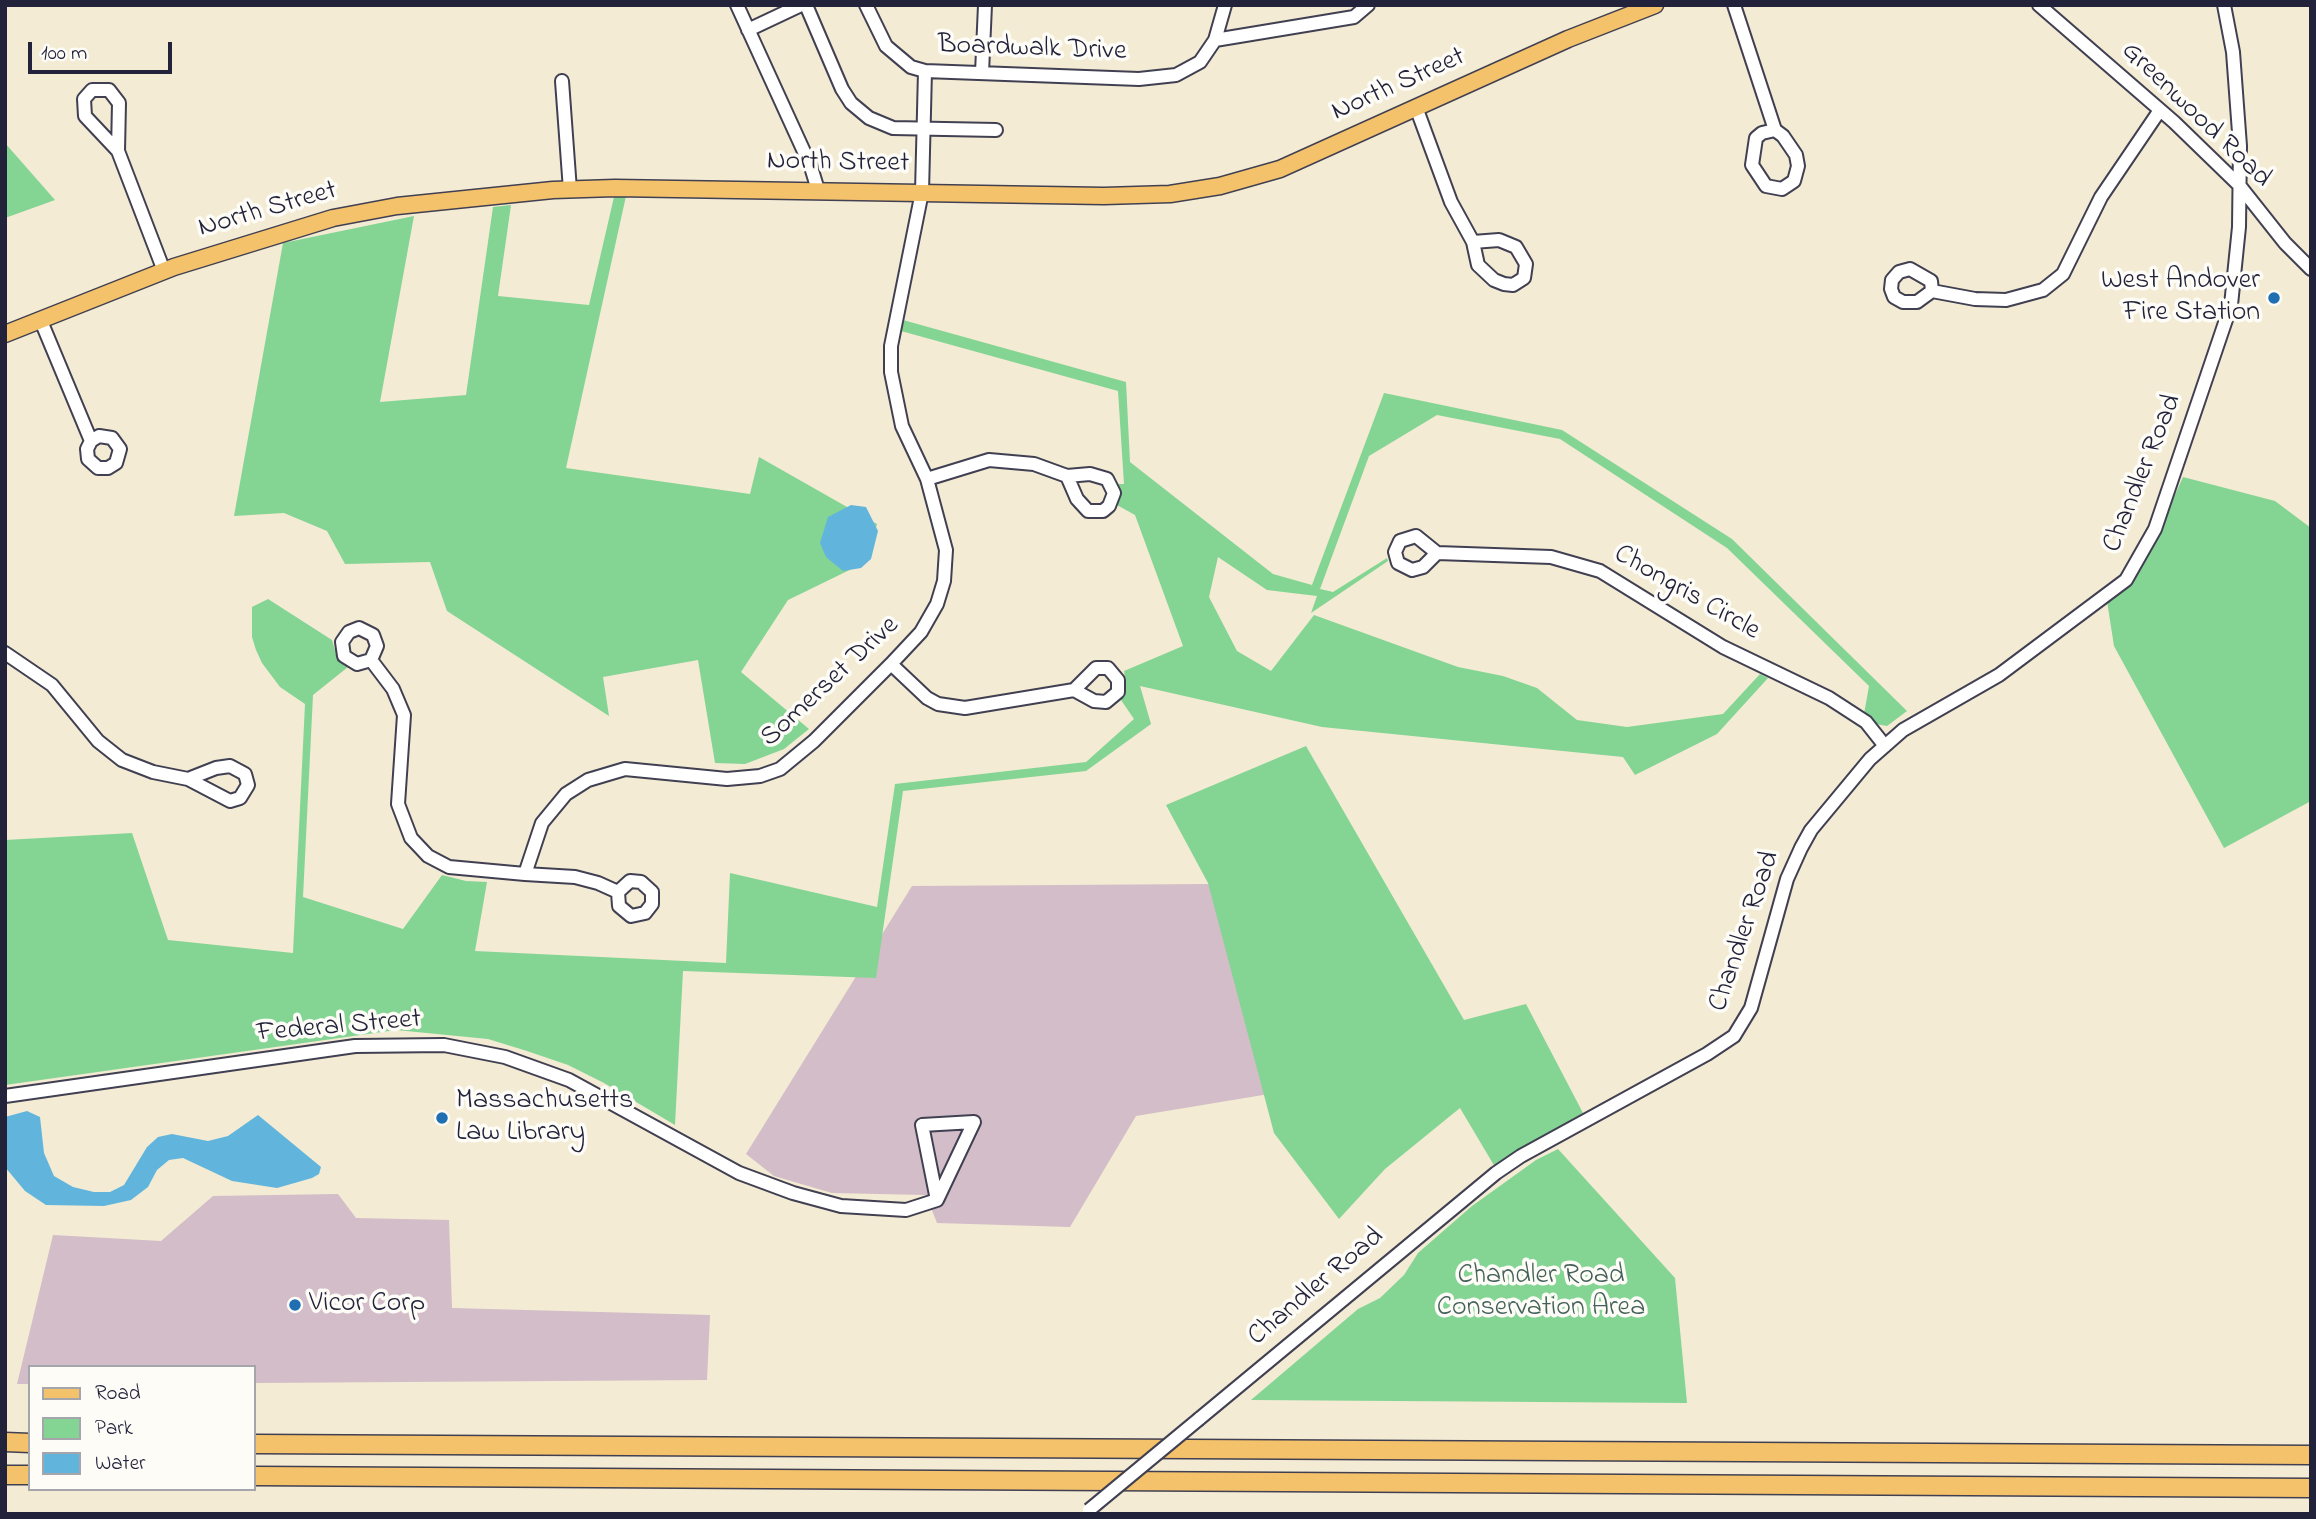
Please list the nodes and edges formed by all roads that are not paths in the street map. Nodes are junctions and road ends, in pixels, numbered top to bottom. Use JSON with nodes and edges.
{"nodes":[{"id":1,"x":737,"y":5,"type":"edge"},
{"id":2,"x":801,"y":5,"type":"edge"},
{"id":3,"x":806,"y":5,"type":"edge"},
{"id":4,"x":866,"y":5,"type":"edge"},
{"id":5,"x":985,"y":5,"type":"edge"},
{"id":6,"x":1225,"y":5,"type":"edge"},
{"id":7,"x":1367,"y":5,"type":"edge"},
{"id":8,"x":1655,"y":5,"type":"edge"},
{"id":9,"x":1734,"y":5,"type":"edge"},
{"id":10,"x":2039,"y":5,"type":"edge"},
{"id":11,"x":2224,"y":5,"type":"edge"},
{"id":12,"x":748,"y":30,"type":"junction"},
{"id":13,"x":1215,"y":40,"type":"junction"},
{"id":14,"x":925,"y":71,"type":"junction"},
{"id":15,"x":982,"y":73,"type":"junction"},
{"id":16,"x":562,"y":80,"type":"dead end"},
{"id":17,"x":1416,"y":107,"type":"junction"},
{"id":18,"x":2160,"y":110,"type":"junction"},
{"id":19,"x":923,"y":128,"type":"junction"},
{"id":20,"x":996,"y":130,"type":"dead end"},
{"id":21,"x":1775,"y":130,"type":"junction"},
{"id":22,"x":118,"y":151,"type":"junction"},
{"id":23,"x":2239,"y":185,"type":"junction"},
{"id":24,"x":570,"y":190,"type":"junction"},
{"id":25,"x":818,"y":190,"type":"junction"},
{"id":26,"x":922,"y":192,"type":"junction"},
{"id":27,"x":1473,"y":242,"type":"junction"},
{"id":28,"x":2311,"y":269,"type":"edge"},
{"id":29,"x":164,"y":271,"type":"junction"},
{"id":30,"x":1932,"y":291,"type":"dead end"},
{"id":31,"x":41,"y":321,"type":"junction"},
{"id":32,"x":5,"y":334,"type":"edge"},
{"id":33,"x":91,"y":440,"type":"dead end"},
{"id":34,"x":1067,"y":476,"type":"dead end"},
{"id":35,"x":927,"y":479,"type":"junction"},
{"id":36,"x":1437,"y":554,"type":"dead end"},
{"id":37,"x":5,"y":653,"type":"edge"},
{"id":38,"x":371,"y":660,"type":"dead end"},
{"id":39,"x":891,"y":664,"type":"junction"},
{"id":40,"x":1074,"y":690,"type":"dead end"},
{"id":41,"x":1885,"y":746,"type":"junction"},
{"id":42,"x":188,"y":779,"type":"dead end"},
{"id":43,"x":525,"y":874,"type":"junction"},
{"id":44,"x":618,"y":891,"type":"dead end"},
{"id":45,"x":5,"y":1096,"type":"edge"},
{"id":46,"x":937,"y":1200,"type":"junction"},
{"id":47,"x":5,"y":1442,"type":"edge"},
{"id":48,"x":28,"y":1443,"type":"edge"},
{"id":49,"x":256,"y":1444,"type":"edge"},
{"id":50,"x":2311,"y":1455,"type":"edge"},
{"id":51,"x":5,"y":1475,"type":"edge"},
{"id":52,"x":28,"y":1475,"type":"edge"},
{"id":53,"x":256,"y":1476,"type":"edge"},
{"id":54,"x":2311,"y":1488,"type":"edge"},
{"id":55,"x":1087,"y":1512,"type":"edge"}],
"edges":[{"from":1,"to":12,"type":"street"},
{"from":2,"to":12,"type":"street"},
{"from":3,"to":19,"type":"street"},
{"from":4,"to":14,"type":"street","name":"Boardwalk Drive"},
{"from":5,"to":15,"type":"street"},
{"from":6,"to":13,"type":"street","name":"Boardwalk Drive"},
{"from":7,"to":13,"type":"street"},
{"from":8,"to":17,"type":"main road","name":"North Street"},
{"from":9,"to":21,"type":"street"},
{"from":10,"to":18,"type":"street","name":"Greenwood Road"},
{"from":11,"to":23,"type":"street","name":"Chandler Road"},
{"from":12,"to":25,"type":"street"},
{"from":13,"to":15,"type":"street","name":"Boardwalk Drive"},
{"from":14,"to":15,"type":"street","name":"Boardwalk Drive"},
{"from":14,"to":19,"type":"street","name":"Somerset Drive"},
{"from":16,"to":24,"type":"street"},
{"from":17,"to":26,"type":"main road","name":"North Street"},
{"from":17,"to":27,"type":"street"},
{"from":18,"to":23,"type":"street","name":"Greenwood Road"},
{"from":18,"to":30,"type":"street"},
{"from":19,"to":20,"type":"street"},
{"from":19,"to":26,"type":"street","name":"Somerset Drive"},
{"from":21,"to":21,"type":"street"},
{"from":22,"to":22,"type":"street"},
{"from":22,"to":29,"type":"street"},
{"from":23,"to":28,"type":"street","name":"Greenwood Road"},
{"from":23,"to":41,"type":"street","name":"Chandler Road"},
{"from":24,"to":25,"type":"main road","name":"North Street"},
{"from":24,"to":29,"type":"main road","name":"North Street"},
{"from":25,"to":26,"type":"main road","name":"North Street"},
{"from":26,"to":35,"type":"street","name":"Somerset Drive"},
{"from":27,"to":27,"type":"street"},
{"from":29,"to":31,"type":"main road","name":"North Street"},
{"from":31,"to":32,"type":"main road","name":"North Street"},
{"from":31,"to":33,"type":"street"},
{"from":34,"to":35,"type":"street"},
{"from":35,"to":39,"type":"street","name":"Somerset Drive"},
{"from":36,"to":41,"type":"street","name":"Chongris Circle"},
{"from":37,"to":42,"type":"street"},
{"from":38,"to":43,"type":"street"},
{"from":39,"to":40,"type":"street"},
{"from":39,"to":43,"type":"street","name":"Somerset Drive"},
{"from":41,"to":55,"type":"street","name":"Chandler Road","bridge":true},
{"from":43,"to":44,"type":"street"},
{"from":45,"to":46,"type":"street","name":"Federal Street"},
{"from":46,"to":46,"type":"street"},
{"from":47,"to":48,"type":"highway"},
{"from":49,"to":50,"type":"highway"},
{"from":51,"to":52,"type":"highway"},
{"from":53,"to":54,"type":"highway"}]}
